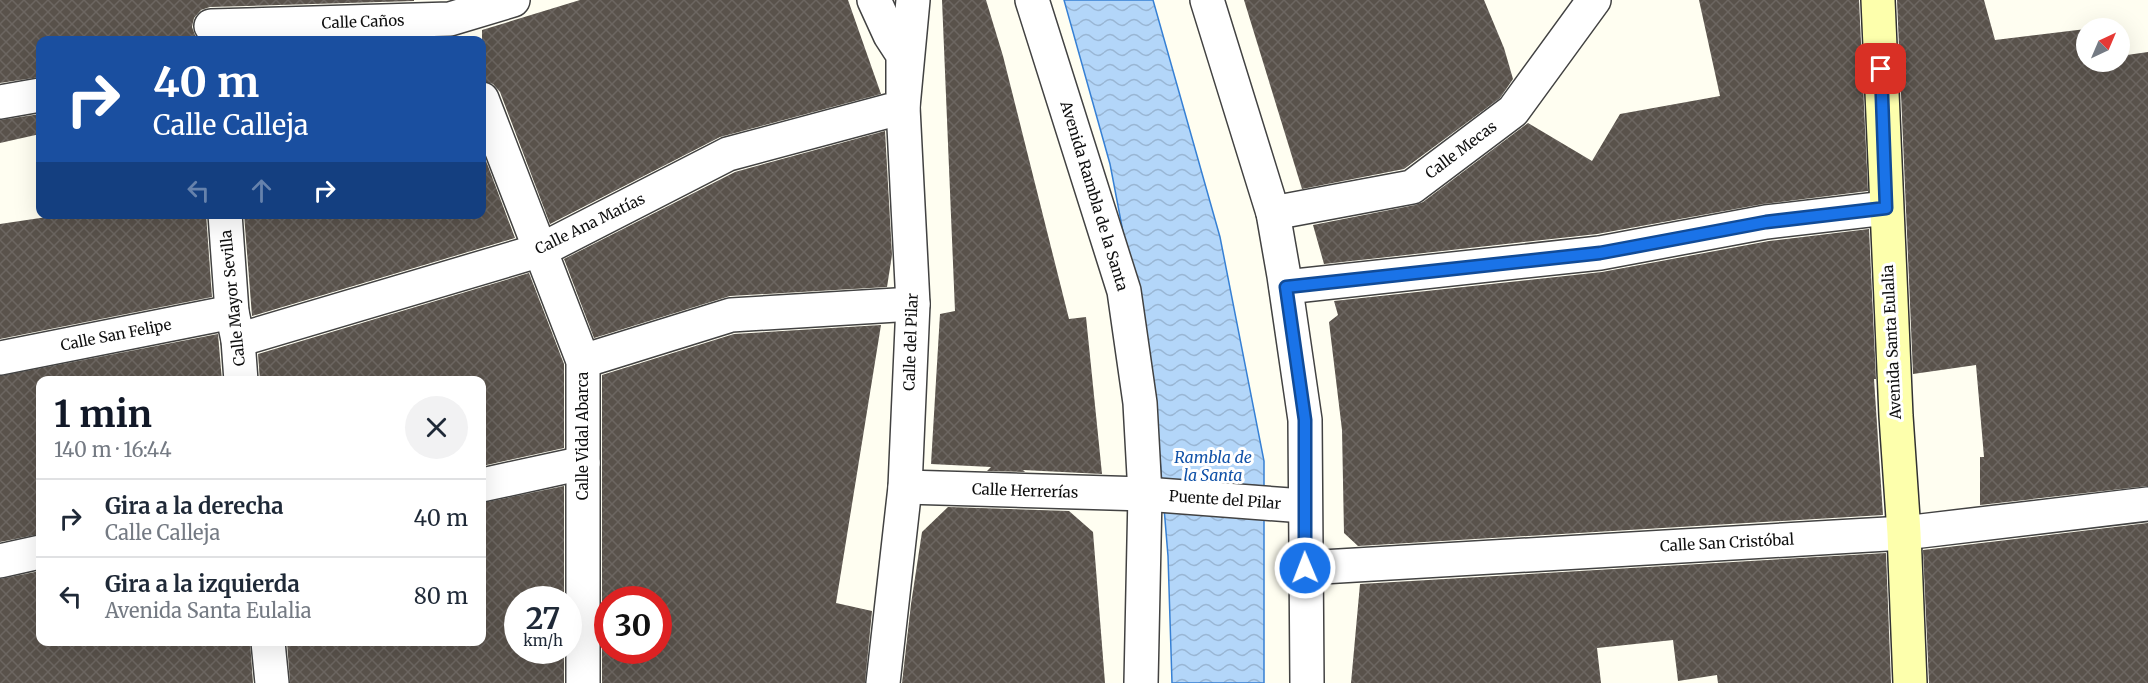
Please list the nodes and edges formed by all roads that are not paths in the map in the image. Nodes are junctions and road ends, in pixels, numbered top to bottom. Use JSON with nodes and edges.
{"nodes":[{"id":1,"x":513,"y":0,"type":"edge"},
{"id":2,"x":874,"y":0,"type":"edge"},
{"id":3,"x":913,"y":0,"type":"edge"},
{"id":4,"x":1032,"y":0,"type":"edge"},
{"id":5,"x":1207,"y":0,"type":"edge"},
{"id":6,"x":1594,"y":0,"type":"edge"},
{"id":7,"x":1878,"y":0,"type":"edge"},
{"id":8,"x":210,"y":29,"type":"edge"},
{"id":9,"x":454,"y":30,"type":"edge"},
{"id":10,"x":36,"y":96,"type":"edge"},
{"id":11,"x":0,"y":102,"type":"edge"},
{"id":12,"x":903,"y":107,"type":"junction"},
{"id":13,"x":486,"y":109,"type":"edge"},
{"id":14,"x":1886,"y":208,"type":"junction"},
{"id":15,"x":1273,"y":213,"type":"junction"},
{"id":16,"x":225,"y":219,"type":"edge"},
{"id":17,"x":541,"y":250,"type":"junction"},
{"id":18,"x":1286,"y":287,"type":"junction"},
{"id":19,"x":913,"y":304,"type":"junction"},
{"id":20,"x":235,"y":326,"type":"junction"},
{"id":21,"x":0,"y":358,"type":"edge"},
{"id":22,"x":583,"y":361,"type":"junction"},
{"id":23,"x":240,"y":376,"type":"edge"},
{"id":24,"x":584,"y":463,"type":"junction"},
{"id":25,"x":486,"y":484,"type":"edge"},
{"id":26,"x":905,"y":487,"type":"junction"},
{"id":27,"x":1145,"y":494,"type":"junction"},
{"id":28,"x":2148,"y":504,"type":"edge"},
{"id":29,"x":1304,"y":506,"type":"junction"},
{"id":30,"x":1904,"y":533,"type":"junction"},
{"id":31,"x":36,"y":553,"type":"edge"},
{"id":32,"x":0,"y":561,"type":"edge"},
{"id":33,"x":1305,"y":568,"type":"junction"},
{"id":34,"x":268,"y":646,"type":"edge"},
{"id":35,"x":272,"y":683,"type":"edge"},
{"id":36,"x":583,"y":683,"type":"edge"},
{"id":37,"x":883,"y":683,"type":"edge"},
{"id":38,"x":1141,"y":683,"type":"edge"},
{"id":39,"x":1307,"y":683,"type":"edge"},
{"id":40,"x":1910,"y":683,"type":"edge"}],
"edges":[{"from":1,"to":9,"type":"street","name":"Calle Caños"},
{"from":2,"to":12,"type":"street"},
{"from":3,"to":12,"type":"street","name":"Calle del Pilar"},
{"from":4,"to":27,"type":"street","name":"Avenida Rambla de la Santa"},
{"from":5,"to":15,"type":"street"},
{"from":6,"to":15,"type":"street","name":"Calle Mecas"},
{"from":7,"to":14,"type":"street","name":"Avenida Santa Eulalia"},
{"from":8,"to":9,"type":"street","name":"Calle Caños"},
{"from":10,"to":11,"type":"street"},
{"from":12,"to":17,"type":"street","name":"Calle Ana Matías"},
{"from":12,"to":19,"type":"street","name":"Calle del Pilar"},
{"from":13,"to":17,"type":"street","name":"Calle Vidal Abarca"},
{"from":14,"to":18,"type":"street"},
{"from":14,"to":30,"type":"street","name":"Avenida Santa Eulalia"},
{"from":15,"to":18,"type":"street"},
{"from":16,"to":20,"type":"street","name":"Calle Mayor Sevilla"},
{"from":17,"to":20,"type":"street","name":"Calle Ana Matías"},
{"from":17,"to":22,"type":"street","name":"Calle Vidal Abarca"},
{"from":18,"to":29,"type":"street"},
{"from":19,"to":22,"type":"street"},
{"from":19,"to":26,"type":"street","name":"Calle del Pilar"},
{"from":20,"to":21,"type":"street","name":"Calle San Felipe"},
{"from":20,"to":23,"type":"street","name":"Calle Mayor Sevilla"},
{"from":22,"to":24,"type":"street","name":"Calle Vidal Abarca"},
{"from":24,"to":25,"type":"street"},
{"from":24,"to":36,"type":"street","name":"Calle Vidal Abarca"},
{"from":26,"to":27,"type":"street","name":"Calle Herrerías"},
{"from":26,"to":37,"type":"street","name":"Calle del Pilar"},
{"from":27,"to":29,"type":"street","name":"Puente del Pilar"},
{"from":27,"to":38,"type":"street","name":"Avenida Rambla de la Santa"},
{"from":28,"to":30,"type":"street","name":"Calle San Cristóbal"},
{"from":29,"to":33,"type":"street"},
{"from":30,"to":33,"type":"street","name":"Calle San Cristóbal"},
{"from":30,"to":40,"type":"street","name":"Avenida Santa Eulalia"},
{"from":31,"to":32,"type":"street"},
{"from":33,"to":39,"type":"street"},
{"from":34,"to":35,"type":"street"}]}
